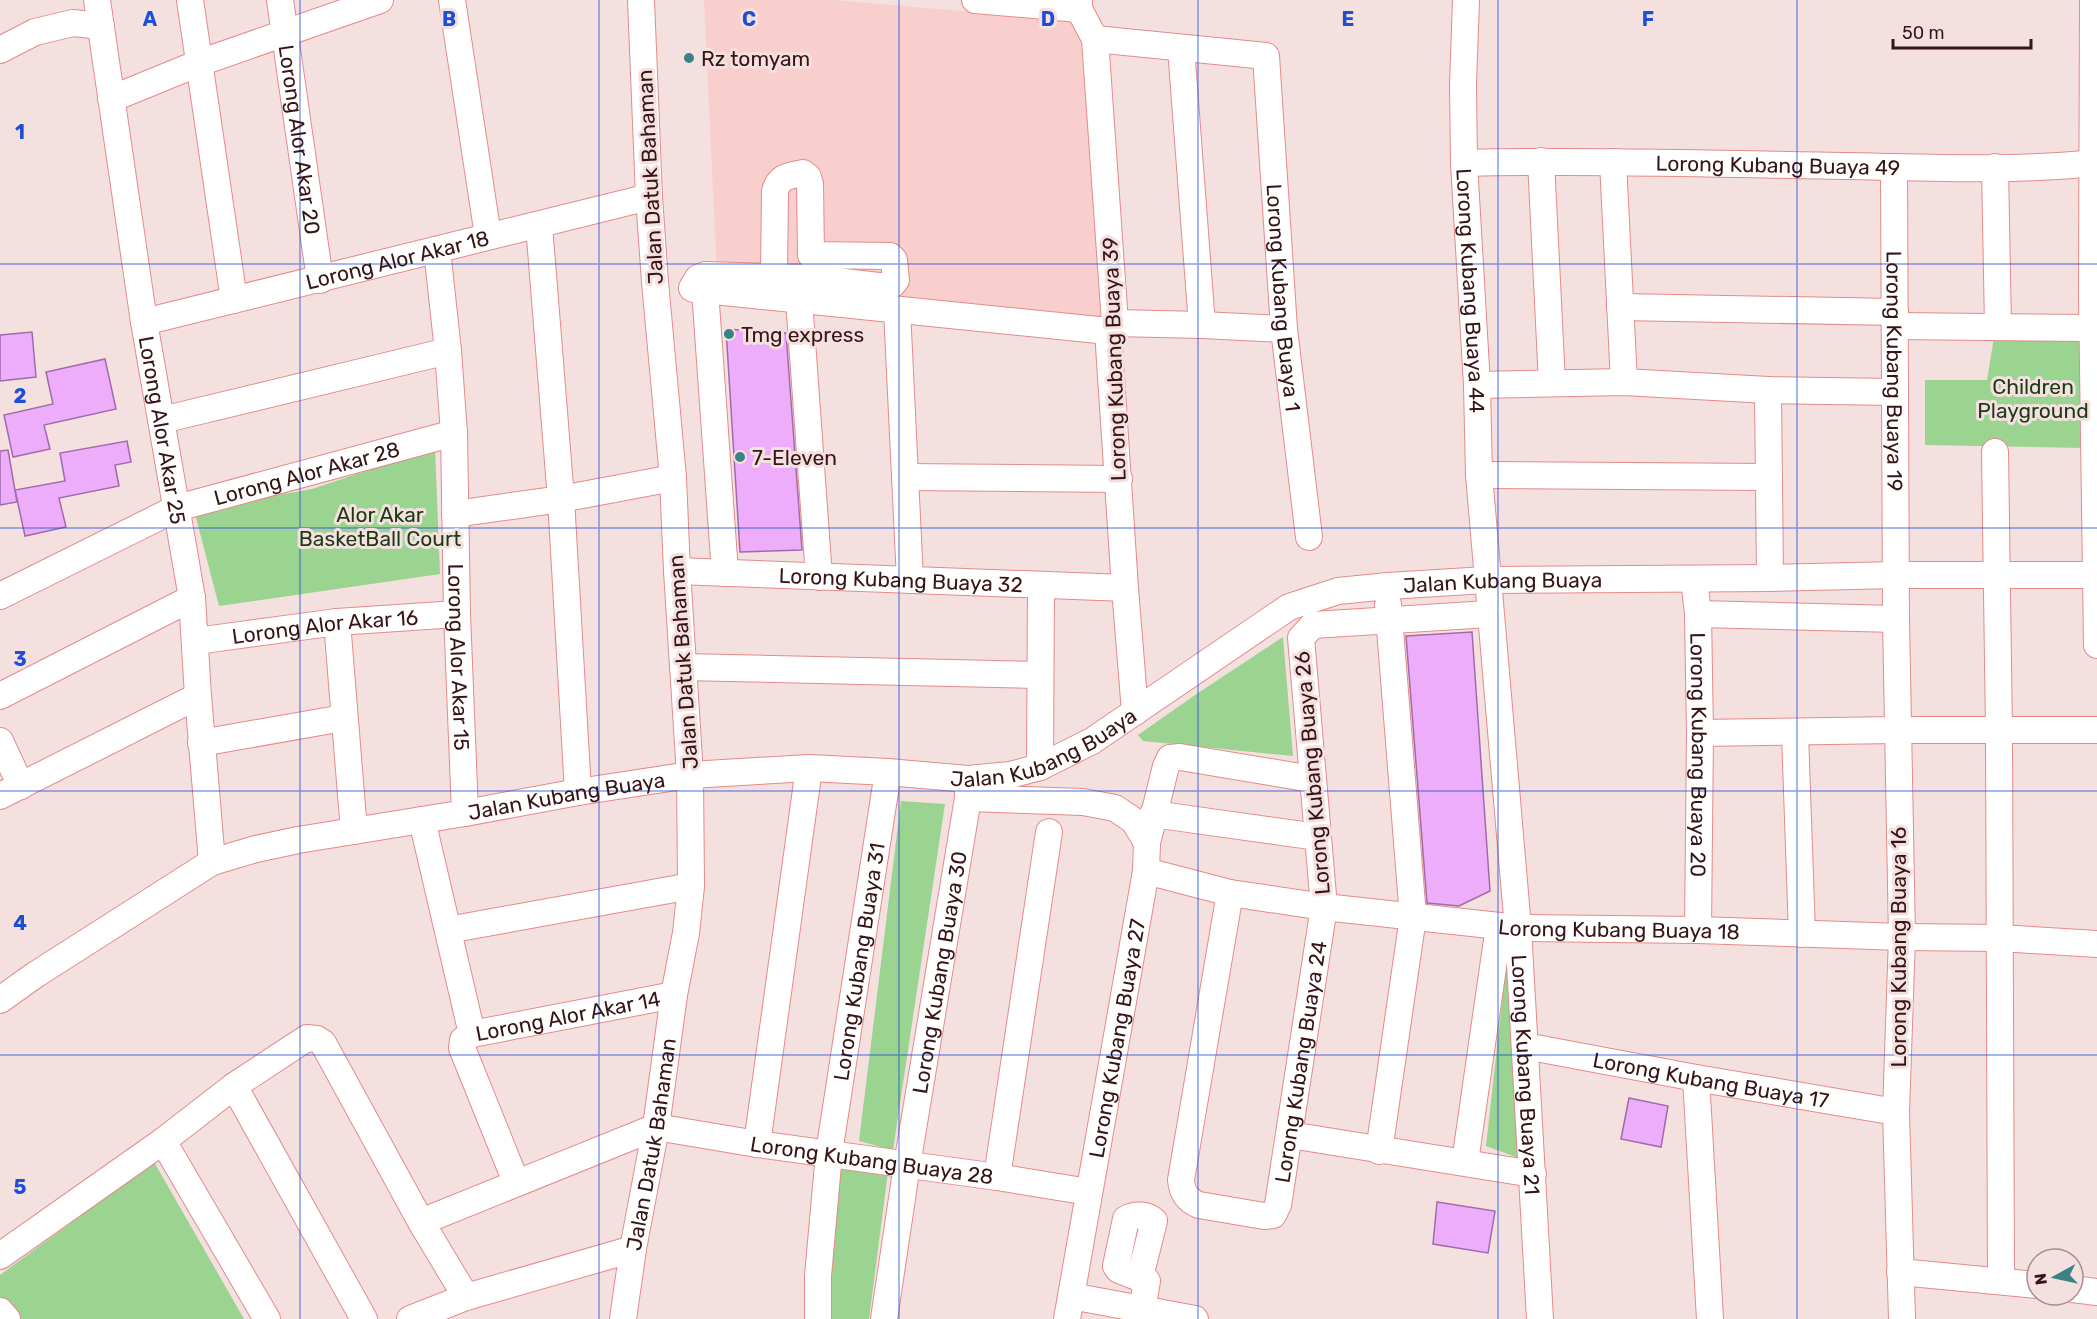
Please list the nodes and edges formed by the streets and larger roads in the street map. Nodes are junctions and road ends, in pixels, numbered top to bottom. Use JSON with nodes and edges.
{"nodes":[{"id":1,"x":97,"y":0,"type":"edge"},
{"id":2,"x":190,"y":0,"type":"edge"},
{"id":3,"x":280,"y":0,"type":"edge"},
{"id":4,"x":452,"y":0,"type":"edge"},
{"id":5,"x":641,"y":0,"type":"edge"},
{"id":6,"x":986,"y":0,"type":"edge"},
{"id":7,"x":1466,"y":0,"type":"edge"},
{"id":8,"x":374,"y":1,"type":"edge"},
{"id":9,"x":1079,"y":5,"type":"edge"},
{"id":10,"x":2094,"y":14,"type":"edge"},
{"id":11,"x":101,"y":26,"type":"junction"},
{"id":12,"x":285,"y":33,"type":"junction"},
{"id":13,"x":1095,"y":39,"type":"junction"},
{"id":14,"x":1181,"y":48,"type":"junction"},
{"id":15,"x":0,"y":50,"type":"edge"},
{"id":16,"x":199,"y":63,"type":"junction"},
{"id":17,"x":2094,"y":93,"type":"edge"},
{"id":18,"x":111,"y":99,"type":"junction"},
{"id":19,"x":1540,"y":161,"type":"junction"},
{"id":20,"x":1613,"y":162,"type":"junction"},
{"id":21,"x":1464,"y":163,"type":"junction"},
{"id":22,"x":2094,"y":164,"type":"edge"},
{"id":23,"x":1894,"y":167,"type":"junction"},
{"id":24,"x":1995,"y":167,"type":"junction"},
{"id":25,"x":649,"y":197,"type":"junction"},
{"id":26,"x":538,"y":225,"type":"junction"},
{"id":27,"x":488,"y":236,"type":"junction"},
{"id":28,"x":437,"y":250,"type":"junction"},
{"id":29,"x":774,"y":275,"type":"junction"},
{"id":30,"x":320,"y":280,"type":"junction"},
{"id":31,"x":655,"y":282,"type":"junction"},
{"id":32,"x":698,"y":289,"type":"junction"},
{"id":33,"x":2094,"y":296,"type":"edge"},
{"id":34,"x":234,"y":300,"type":"junction"},
{"id":35,"x":798,"y":300,"type":"junction"},
{"id":36,"x":1620,"y":307,"type":"junction"},
{"id":37,"x":897,"y":310,"type":"junction"},
{"id":38,"x":1895,"y":319,"type":"junction"},
{"id":39,"x":144,"y":322,"type":"junction"},
{"id":40,"x":1202,"y":325,"type":"junction"},
{"id":41,"x":1112,"y":327,"type":"junction"},
{"id":42,"x":1998,"y":327,"type":"junction"},
{"id":43,"x":2092,"y":328,"type":"junction"},
{"id":44,"x":1284,"y":329,"type":"junction"},
{"id":45,"x":448,"y":351,"type":"junction"},
{"id":46,"x":2095,"y":380,"type":"edge"},
{"id":47,"x":1624,"y":382,"type":"junction"},
{"id":48,"x":1552,"y":383,"type":"junction"},
{"id":49,"x":1477,"y":386,"type":"junction"},
{"id":50,"x":1768,"y":390,"type":"junction"},
{"id":51,"x":1895,"y":392,"type":"junction"},
{"id":52,"x":162,"y":420,"type":"junction"},
{"id":53,"x":454,"y":433,"type":"junction"},
{"id":54,"x":1995,"y":452,"type":"dead end"},
{"id":55,"x":1479,"y":475,"type":"junction"},
{"id":56,"x":905,"y":477,"type":"junction"},
{"id":57,"x":1768,"y":477,"type":"junction"},
{"id":58,"x":673,"y":478,"type":"junction"},
{"id":59,"x":1119,"y":479,"type":"junction"},
{"id":60,"x":561,"y":499,"type":"junction"},
{"id":61,"x":177,"y":508,"type":"junction"},
{"id":62,"x":455,"y":514,"type":"junction"},
{"id":63,"x":1309,"y":537,"type":"dead end"},
{"id":64,"x":677,"y":572,"type":"junction"},
{"id":65,"x":725,"y":573,"type":"junction"},
{"id":66,"x":1896,"y":575,"type":"junction"},
{"id":67,"x":1997,"y":575,"type":"junction"},
{"id":68,"x":2096,"y":575,"type":"edge"},
{"id":69,"x":819,"y":577,"type":"junction"},
{"id":70,"x":1770,"y":578,"type":"junction"},
{"id":71,"x":1694,"y":579,"type":"junction"},
{"id":72,"x":910,"y":580,"type":"junction"},
{"id":73,"x":1486,"y":580,"type":"junction"},
{"id":74,"x":1041,"y":585,"type":"junction"},
{"id":75,"x":1388,"y":586,"type":"junction"},
{"id":76,"x":1125,"y":588,"type":"junction"},
{"id":77,"x":0,"y":596,"type":"edge"},
{"id":78,"x":192,"y":598,"type":"junction"},
{"id":79,"x":457,"y":614,"type":"junction"},
{"id":80,"x":1489,"y":614,"type":"junction"},
{"id":81,"x":1698,"y":614,"type":"junction"},
{"id":82,"x":1896,"y":619,"type":"junction"},
{"id":83,"x":1389,"y":620,"type":"junction"},
{"id":84,"x":337,"y":622,"type":"junction"},
{"id":85,"x":196,"y":641,"type":"junction"},
{"id":86,"x":2097,"y":645,"type":"edge"},
{"id":87,"x":683,"y":667,"type":"junction"},
{"id":88,"x":1039,"y":675,"type":"junction"},
{"id":89,"x":0,"y":696,"type":"edge"},
{"id":90,"x":198,"y":696,"type":"junction"},
{"id":91,"x":1135,"y":712,"type":"junction"},
{"id":92,"x":344,"y":718,"type":"junction"},
{"id":93,"x":1897,"y":730,"type":"junction"},
{"id":94,"x":2097,"y":730,"type":"edge"},
{"id":95,"x":1999,"y":731,"type":"junction"},
{"id":96,"x":1700,"y":733,"type":"junction"},
{"id":97,"x":1795,"y":733,"type":"junction"},
{"id":98,"x":0,"y":741,"type":"edge"},
{"id":99,"x":201,"y":743,"type":"junction"},
{"id":100,"x":1040,"y":767,"type":"junction"},
{"id":101,"x":809,"y":768,"type":"junction"},
{"id":102,"x":888,"y":772,"type":"junction"},
{"id":103,"x":690,"y":776,"type":"junction"},
{"id":104,"x":1312,"y":779,"type":"junction"},
{"id":105,"x":968,"y":789,"type":"junction"},
{"id":106,"x":10,"y":791,"type":"edge"},
{"id":107,"x":578,"y":792,"type":"junction"},
{"id":108,"x":465,"y":813,"type":"junction"},
{"id":109,"x":1153,"y":814,"type":"junction"},
{"id":110,"x":422,"y":820,"type":"junction"},
{"id":111,"x":354,"y":831,"type":"junction"},
{"id":112,"x":1049,"y":832,"type":"dead end"},
{"id":113,"x":1318,"y":837,"type":"junction"},
{"id":114,"x":1147,"y":843,"type":"junction"},
{"id":115,"x":212,"y":862,"type":"junction"},
{"id":116,"x":1146,"y":871,"type":"junction"},
{"id":117,"x":691,"y":886,"type":"junction"},
{"id":118,"x":1230,"y":893,"type":"junction"},
{"id":119,"x":1324,"y":907,"type":"junction"},
{"id":120,"x":1413,"y":917,"type":"junction"},
{"id":121,"x":1509,"y":927,"type":"junction"},
{"id":122,"x":448,"y":930,"type":"junction"},
{"id":123,"x":1698,"y":930,"type":"junction"},
{"id":124,"x":1802,"y":934,"type":"junction"},
{"id":125,"x":1902,"y":937,"type":"junction"},
{"id":126,"x":2000,"y":938,"type":"junction"},
{"id":127,"x":2097,"y":944,"type":"edge"},
{"id":128,"x":674,"y":994,"type":"junction"},
{"id":129,"x":0,"y":1000,"type":"edge"},
{"id":130,"x":467,"y":1037,"type":"junction"},
{"id":131,"x":1525,"y":1046,"type":"junction"},
{"id":132,"x":1696,"y":1078,"type":"junction"},
{"id":133,"x":234,"y":1086,"type":"junction"},
{"id":134,"x":1896,"y":1112,"type":"junction"},
{"id":135,"x":656,"y":1127,"type":"junction"},
{"id":136,"x":1290,"y":1135,"type":"junction"},
{"id":137,"x":164,"y":1141,"type":"junction"},
{"id":138,"x":757,"y":1144,"type":"junction"},
{"id":139,"x":1379,"y":1151,"type":"junction"},
{"id":140,"x":829,"y":1153,"type":"junction"},
{"id":141,"x":1465,"y":1162,"type":"junction"},
{"id":142,"x":907,"y":1165,"type":"junction"},
{"id":143,"x":1533,"y":1174,"type":"junction"},
{"id":144,"x":997,"y":1177,"type":"junction"},
{"id":145,"x":516,"y":1182,"type":"junction"},
{"id":146,"x":1089,"y":1192,"type":"junction"},
{"id":147,"x":421,"y":1222,"type":"junction"},
{"id":148,"x":633,"y":1249,"type":"junction"},
{"id":149,"x":0,"y":1256,"type":"edge"},
{"id":150,"x":1900,"y":1272,"type":"junction"},
{"id":151,"x":1140,"y":1277,"type":"dead end"},
{"id":152,"x":2001,"y":1281,"type":"junction"},
{"id":153,"x":2025,"y":1284,"type":"edge"},
{"id":154,"x":466,"y":1297,"type":"junction"},
{"id":155,"x":1069,"y":1308,"type":"edge"},
{"id":156,"x":1142,"y":1309,"type":"junction"},
{"id":157,"x":0,"y":1311,"type":"edge"},
{"id":158,"x":1187,"y":1318,"type":"edge"},
{"id":159,"x":7,"y":1319,"type":"edge"},
{"id":160,"x":267,"y":1319,"type":"edge"},
{"id":161,"x":364,"y":1319,"type":"edge"},
{"id":162,"x":410,"y":1319,"type":"edge"},
{"id":163,"x":623,"y":1319,"type":"edge"},
{"id":164,"x":818,"y":1319,"type":"edge"},
{"id":165,"x":884,"y":1319,"type":"edge"},
{"id":166,"x":1540,"y":1319,"type":"edge"},
{"id":167,"x":1710,"y":1319,"type":"edge"},
{"id":168,"x":1902,"y":1319,"type":"edge"}],
"edges":[{"from":1,"to":11,"type":"street","name":"Lorong Alor Akar 25"},
{"from":2,"to":16,"type":"street"},
{"from":3,"to":12,"type":"street","name":"Lorong Alor Akar 20"},
{"from":4,"to":27,"type":"street"},
{"from":5,"to":25,"type":"street","name":"Jalan Datuk Bahaman"},
{"from":6,"to":9,"type":"street"},
{"from":7,"to":21,"type":"street","name":"Lorong Kubang Buaya 44"},
{"from":8,"to":12,"type":"street"},
{"from":9,"to":13,"type":"street","name":"Lorong Kubang Buaya 39"},
{"from":10,"to":17,"type":"street"},
{"from":11,"to":15,"type":"street"},
{"from":11,"to":18,"type":"street","name":"Lorong Alor Akar 25"},
{"from":12,"to":16,"type":"street"},
{"from":12,"to":30,"type":"street","name":"Lorong Alor Akar 20"},
{"from":13,"to":14,"type":"street"},
{"from":13,"to":41,"type":"street","name":"Lorong Kubang Buaya 39"},
{"from":14,"to":40,"type":"street"},
{"from":14,"to":44,"type":"street","name":"Lorong Kubang Buaya 1"},
{"from":16,"to":18,"type":"street"},
{"from":16,"to":34,"type":"street"},
{"from":17,"to":22,"type":"street"},
{"from":18,"to":39,"type":"street","name":"Lorong Alor Akar 25"},
{"from":19,"to":20,"type":"street","name":"Lorong Kubang Buaya 49"},
{"from":19,"to":21,"type":"street","name":"Lorong Kubang Buaya 49"},
{"from":19,"to":48,"type":"street"},
{"from":20,"to":23,"type":"street","name":"Lorong Kubang Buaya 49"},
{"from":20,"to":36,"type":"street"},
{"from":21,"to":49,"type":"street","name":"Lorong Kubang Buaya 44"},
{"from":22,"to":24,"type":"street","name":"Lorong Kubang Buaya 49"},
{"from":22,"to":33,"type":"street"},
{"from":23,"to":24,"type":"street","name":"Lorong Kubang Buaya 49"},
{"from":23,"to":38,"type":"street","name":"Lorong Kubang Buaya 19"},
{"from":24,"to":42,"type":"street"},
{"from":25,"to":26,"type":"street","name":"Lorong Alor Akar 18"},
{"from":25,"to":31,"type":"street","name":"Jalan Datuk Bahaman"},
{"from":26,"to":27,"type":"street","name":"Lorong Alor Akar 18"},
{"from":26,"to":60,"type":"street"},
{"from":27,"to":28,"type":"street","name":"Lorong Alor Akar 18"},
{"from":28,"to":30,"type":"street","name":"Lorong Alor Akar 18"},
{"from":28,"to":45,"type":"street","name":"Lorong Alor Akar 15"},
{"from":29,"to":29,"type":"street"},
{"from":29,"to":32,"type":"street"},
{"from":30,"to":34,"type":"street","name":"Lorong Alor Akar 18"},
{"from":31,"to":32,"type":"street"},
{"from":31,"to":58,"type":"street","name":"Jalan Datuk Bahaman"},
{"from":32,"to":35,"type":"street"},
{"from":32,"to":65,"type":"street"},
{"from":33,"to":43,"type":"street"},
{"from":34,"to":39,"type":"street","name":"Lorong Alor Akar 18"},
{"from":35,"to":37,"type":"street"},
{"from":35,"to":69,"type":"street"},
{"from":36,"to":38,"type":"street"},
{"from":36,"to":47,"type":"street"},
{"from":37,"to":41,"type":"street"},
{"from":37,"to":56,"type":"street"},
{"from":38,"to":42,"type":"street"},
{"from":38,"to":51,"type":"street","name":"Lorong Kubang Buaya 19"},
{"from":39,"to":52,"type":"street","name":"Lorong Alor Akar 25"},
{"from":40,"to":41,"type":"street"},
{"from":40,"to":44,"type":"street"},
{"from":41,"to":59,"type":"street","name":"Lorong Kubang Buaya 39"},
{"from":42,"to":43,"type":"street"},
{"from":43,"to":46,"type":"street"},
{"from":44,"to":63,"type":"street","name":"Lorong Kubang Buaya 1"},
{"from":45,"to":52,"type":"street"},
{"from":45,"to":53,"type":"street","name":"Lorong Alor Akar 15"},
{"from":46,"to":68,"type":"street"},
{"from":47,"to":48,"type":"street"},
{"from":47,"to":50,"type":"street"},
{"from":48,"to":49,"type":"street"},
{"from":49,"to":55,"type":"street","name":"Lorong Kubang Buaya 44"},
{"from":50,"to":51,"type":"street"},
{"from":50,"to":57,"type":"street"},
{"from":51,"to":66,"type":"street","name":"Lorong Kubang Buaya 19"},
{"from":52,"to":61,"type":"street","name":"Lorong Alor Akar 25"},
{"from":53,"to":61,"type":"street","name":"Lorong Alor Akar 28"},
{"from":53,"to":62,"type":"street","name":"Lorong Alor Akar 15"},
{"from":54,"to":67,"type":"street"},
{"from":55,"to":57,"type":"street"},
{"from":55,"to":73,"type":"street","name":"Lorong Kubang Buaya 44"},
{"from":56,"to":59,"type":"street"},
{"from":56,"to":72,"type":"street"},
{"from":57,"to":70,"type":"street"},
{"from":58,"to":60,"type":"street"},
{"from":58,"to":64,"type":"street","name":"Jalan Datuk Bahaman"},
{"from":59,"to":76,"type":"street","name":"Lorong Kubang Buaya 39"},
{"from":60,"to":62,"type":"street"},
{"from":60,"to":107,"type":"street"},
{"from":61,"to":77,"type":"street","name":"Lorong Alor Akar 28"},
{"from":61,"to":78,"type":"street","name":"Lorong Alor Akar 25"},
{"from":62,"to":79,"type":"street","name":"Lorong Alor Akar 15"},
{"from":64,"to":65,"type":"street","name":"Lorong Kubang Buaya 32"},
{"from":64,"to":87,"type":"street","name":"Jalan Datuk Bahaman"},
{"from":65,"to":69,"type":"street","name":"Lorong Kubang Buaya 32"},
{"from":66,"to":67,"type":"street","name":"Jalan Kubang Buaya"},
{"from":66,"to":70,"type":"street","name":"Jalan Kubang Buaya"},
{"from":66,"to":82,"type":"street","name":"Lorong Kubang Buaya 16"},
{"from":67,"to":68,"type":"street","name":"Jalan Kubang Buaya"},
{"from":67,"to":95,"type":"street"},
{"from":68,"to":86,"type":"street"},
{"from":69,"to":72,"type":"street","name":"Lorong Kubang Buaya 32"},
{"from":70,"to":71,"type":"street","name":"Jalan Kubang Buaya"},
{"from":71,"to":73,"type":"street","name":"Jalan Kubang Buaya"},
{"from":71,"to":81,"type":"street","name":"Lorong Kubang Buaya 20"},
{"from":72,"to":74,"type":"street","name":"Lorong Kubang Buaya 32"},
{"from":73,"to":75,"type":"street","name":"Jalan Kubang Buaya"},
{"from":73,"to":80,"type":"street","name":"Lorong Kubang Buaya 21"},
{"from":74,"to":76,"type":"street","name":"Lorong Kubang Buaya 32"},
{"from":74,"to":88,"type":"street"},
{"from":75,"to":83,"type":"street"},
{"from":75,"to":91,"type":"street","name":"Jalan Kubang Buaya"},
{"from":76,"to":91,"type":"street","name":"Lorong Kubang Buaya 39"},
{"from":78,"to":85,"type":"street","name":"Lorong Alor Akar 25"},
{"from":78,"to":89,"type":"street"},
{"from":79,"to":84,"type":"street","name":"Lorong Alor Akar 16"},
{"from":79,"to":108,"type":"street","name":"Lorong Alor Akar 15"},
{"from":80,"to":83,"type":"street"},
{"from":80,"to":121,"type":"street","name":"Lorong Kubang Buaya 21"},
{"from":81,"to":82,"type":"street"},
{"from":81,"to":96,"type":"street","name":"Lorong Kubang Buaya 20"},
{"from":82,"to":93,"type":"street","name":"Lorong Kubang Buaya 16"},
{"from":83,"to":104,"type":"street","name":"Lorong Kubang Buaya 26"},
{"from":83,"to":120,"type":"street"},
{"from":84,"to":85,"type":"street","name":"Lorong Alor Akar 16"},
{"from":84,"to":92,"type":"street"},
{"from":85,"to":90,"type":"street","name":"Lorong Alor Akar 25"},
{"from":87,"to":88,"type":"street"},
{"from":87,"to":103,"type":"street","name":"Jalan Datuk Bahaman"},
{"from":88,"to":100,"type":"street"},
{"from":90,"to":99,"type":"street","name":"Lorong Alor Akar 25"},
{"from":90,"to":106,"type":"street"},
{"from":91,"to":100,"type":"street","name":"Jalan Kubang Buaya"},
{"from":92,"to":99,"type":"street"},
{"from":92,"to":111,"type":"street"},
{"from":93,"to":95,"type":"street"},
{"from":93,"to":97,"type":"street"},
{"from":93,"to":125,"type":"street","name":"Lorong Kubang Buaya 16"},
{"from":94,"to":95,"type":"street"},
{"from":95,"to":126,"type":"street"},
{"from":96,"to":97,"type":"street"},
{"from":96,"to":123,"type":"street","name":"Lorong Kubang Buaya 20"},
{"from":97,"to":124,"type":"street"},
{"from":98,"to":106,"type":"street"},
{"from":99,"to":115,"type":"street","name":"Lorong Alor Akar 25"},
{"from":100,"to":105,"type":"street","name":"Jalan Kubang Buaya"},
{"from":101,"to":102,"type":"street","name":"Jalan Kubang Buaya"},
{"from":101,"to":103,"type":"street","name":"Jalan Kubang Buaya"},
{"from":101,"to":138,"type":"street"},
{"from":102,"to":105,"type":"street","name":"Jalan Kubang Buaya"},
{"from":102,"to":140,"type":"street","name":"Lorong Kubang Buaya 31"},
{"from":103,"to":107,"type":"street","name":"Jalan Kubang Buaya"},
{"from":103,"to":117,"type":"street","name":"Jalan Datuk Bahaman"},
{"from":104,"to":109,"type":"street","name":"Lorong Kubang Buaya 27"},
{"from":104,"to":113,"type":"street","name":"Lorong Kubang Buaya 26"},
{"from":105,"to":114,"type":"street"},
{"from":105,"to":142,"type":"street","name":"Lorong Kubang Buaya 30"},
{"from":107,"to":108,"type":"street","name":"Jalan Kubang Buaya"},
{"from":108,"to":110,"type":"street","name":"Jalan Kubang Buaya"},
{"from":109,"to":113,"type":"street"},
{"from":109,"to":114,"type":"street","name":"Lorong Kubang Buaya 27"},
{"from":110,"to":111,"type":"street","name":"Jalan Kubang Buaya"},
{"from":110,"to":122,"type":"street"},
{"from":111,"to":115,"type":"street","name":"Jalan Kubang Buaya"},
{"from":112,"to":144,"type":"street"},
{"from":113,"to":119,"type":"street","name":"Lorong Kubang Buaya 26"},
{"from":114,"to":116,"type":"street","name":"Lorong Kubang Buaya 27"},
{"from":115,"to":129,"type":"street","name":"Jalan Kubang Buaya"},
{"from":116,"to":118,"type":"street","name":"Lorong Kubang Buaya 18"},
{"from":116,"to":146,"type":"street","name":"Lorong Kubang Buaya 27"},
{"from":117,"to":122,"type":"street"},
{"from":117,"to":128,"type":"street","name":"Jalan Datuk Bahaman"},
{"from":118,"to":119,"type":"street","name":"Lorong Kubang Buaya 18"},
{"from":118,"to":136,"type":"street","name":"Lorong Kubang Buaya 24"},
{"from":119,"to":120,"type":"street","name":"Lorong Kubang Buaya 18"},
{"from":119,"to":136,"type":"street","name":"Lorong Kubang Buaya 24"},
{"from":120,"to":121,"type":"street","name":"Lorong Kubang Buaya 18"},
{"from":120,"to":139,"type":"street"},
{"from":121,"to":123,"type":"street","name":"Lorong Kubang Buaya 18"},
{"from":121,"to":131,"type":"street","name":"Lorong Kubang Buaya 21"},
{"from":121,"to":141,"type":"street"},
{"from":122,"to":130,"type":"street"},
{"from":123,"to":124,"type":"street","name":"Lorong Kubang Buaya 18"},
{"from":124,"to":125,"type":"street","name":"Lorong Kubang Buaya 18"},
{"from":125,"to":126,"type":"street","name":"Lorong Kubang Buaya 18"},
{"from":125,"to":134,"type":"street","name":"Lorong Kubang Buaya 16"},
{"from":126,"to":127,"type":"street","name":"Lorong Kubang Buaya 18"},
{"from":126,"to":152,"type":"street"},
{"from":128,"to":130,"type":"street","name":"Lorong Alor Akar 14"},
{"from":128,"to":135,"type":"street","name":"Jalan Datuk Bahaman"},
{"from":130,"to":145,"type":"street"},
{"from":131,"to":132,"type":"street","name":"Lorong Kubang Buaya 17"},
{"from":131,"to":143,"type":"street","name":"Lorong Kubang Buaya 21"},
{"from":132,"to":134,"type":"street","name":"Lorong Kubang Buaya 17"},
{"from":132,"to":167,"type":"street"},
{"from":133,"to":137,"type":"street"},
{"from":133,"to":147,"type":"street"},
{"from":133,"to":161,"type":"street"},
{"from":134,"to":150,"type":"street","name":"Lorong Kubang Buaya 16"},
{"from":135,"to":138,"type":"street","name":"Lorong Kubang Buaya 28"},
{"from":135,"to":145,"type":"street"},
{"from":135,"to":148,"type":"street","name":"Jalan Datuk Bahaman"},
{"from":136,"to":139,"type":"street"},
{"from":137,"to":149,"type":"street"},
{"from":137,"to":160,"type":"street"},
{"from":138,"to":140,"type":"street","name":"Lorong Kubang Buaya 28"},
{"from":139,"to":141,"type":"street"},
{"from":140,"to":142,"type":"street","name":"Lorong Kubang Buaya 28"},
{"from":140,"to":164,"type":"street","name":"Lorong Kubang Buaya 31"},
{"from":141,"to":143,"type":"street"},
{"from":142,"to":144,"type":"street","name":"Lorong Kubang Buaya 28"},
{"from":142,"to":165,"type":"street","name":"Lorong Kubang Buaya 30"},
{"from":143,"to":166,"type":"street","name":"Lorong Kubang Buaya 21"},
{"from":144,"to":146,"type":"street","name":"Lorong Kubang Buaya 28"},
{"from":145,"to":147,"type":"street"},
{"from":146,"to":155,"type":"street","name":"Lorong Kubang Buaya 27"},
{"from":147,"to":154,"type":"street"},
{"from":148,"to":154,"type":"street"},
{"from":148,"to":163,"type":"street","name":"Jalan Datuk Bahaman"},
{"from":150,"to":152,"type":"street"},
{"from":150,"to":168,"type":"street","name":"Lorong Kubang Buaya 16"},
{"from":151,"to":156,"type":"street"},
{"from":152,"to":153,"type":"street"},
{"from":154,"to":162,"type":"street"},
{"from":155,"to":156,"type":"street"},
{"from":156,"to":158,"type":"street"},
{"from":157,"to":159,"type":"street"}]}
